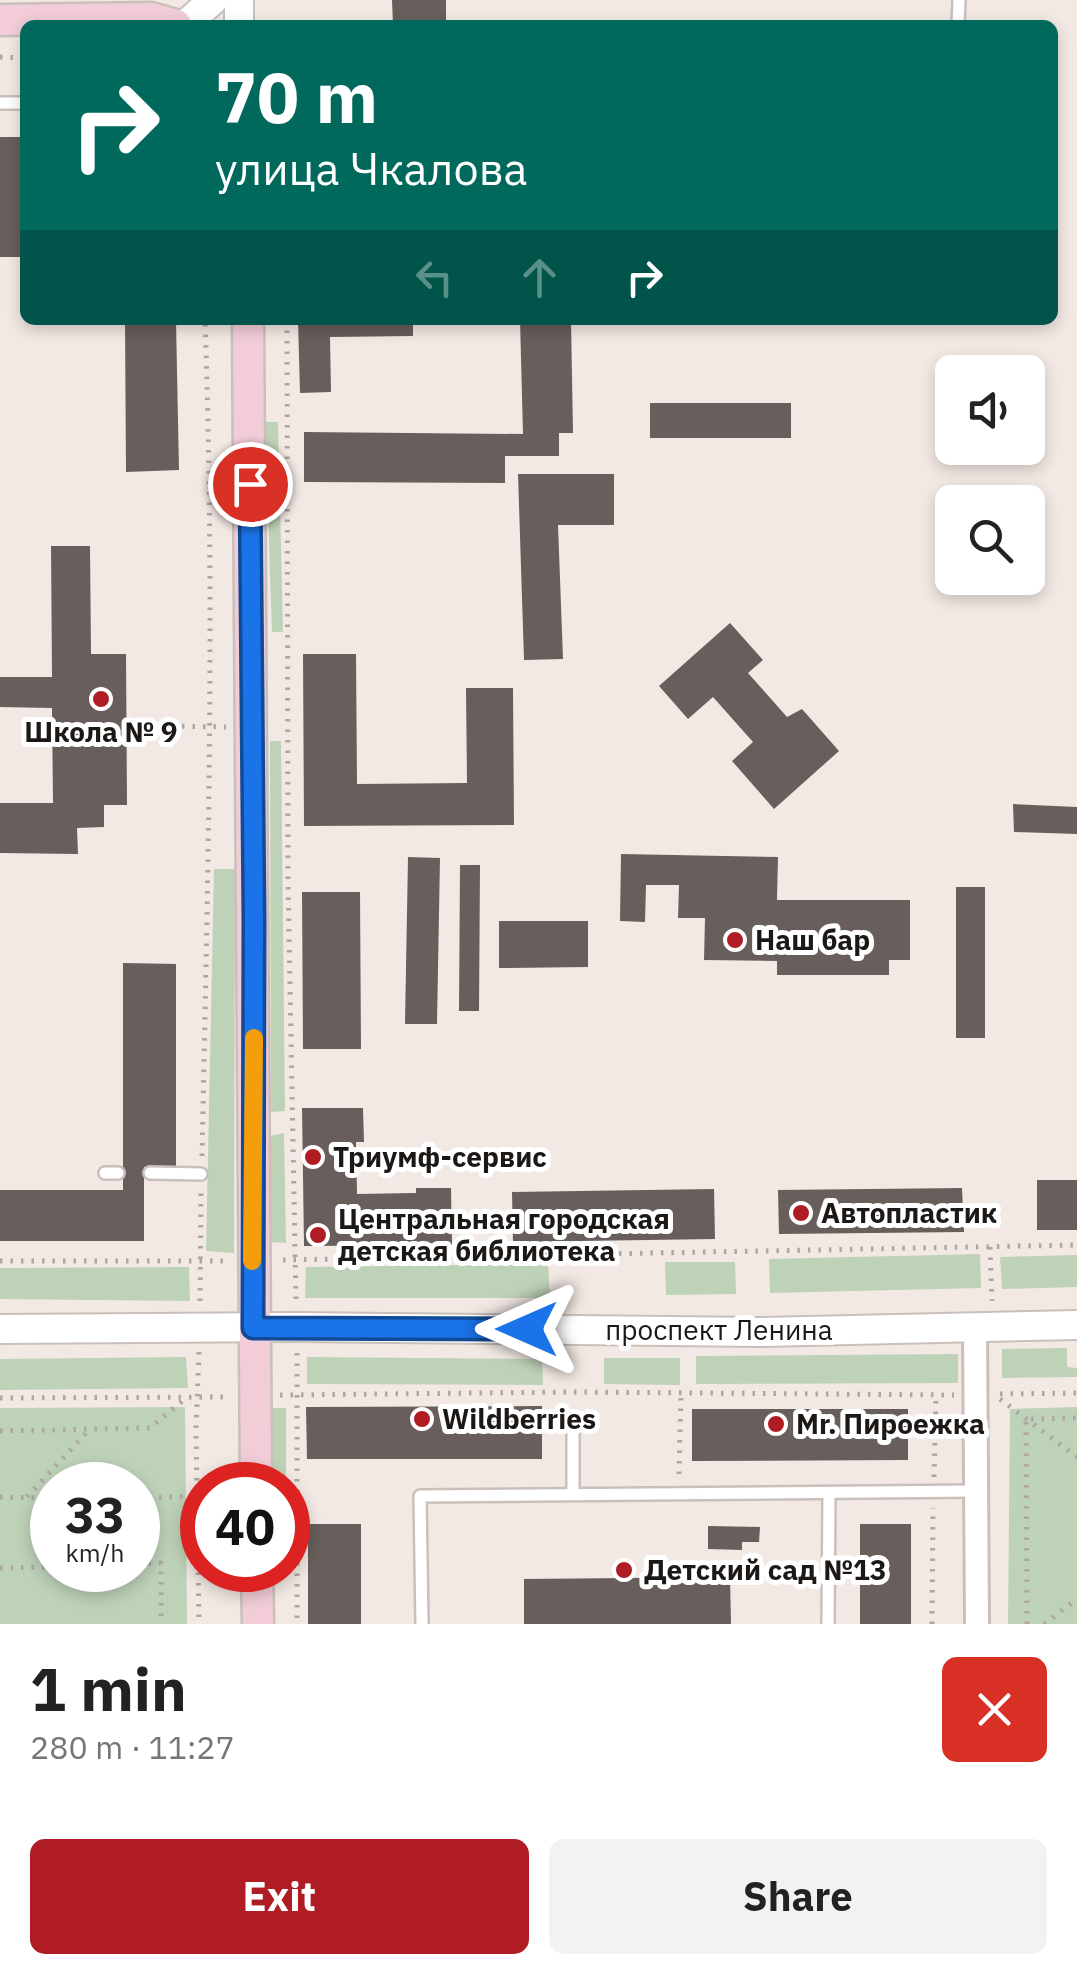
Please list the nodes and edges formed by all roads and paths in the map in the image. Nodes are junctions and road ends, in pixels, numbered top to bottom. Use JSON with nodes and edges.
{"nodes":[{"id":1,"x":213,"y":0,"type":"edge"},
{"id":2,"x":56,"y":10,"type":"edge"},
{"id":3,"x":0,"y":20,"type":"edge"},
{"id":4,"x":135,"y":20,"type":"edge"},
{"id":5,"x":191,"y":20,"type":"edge"},
{"id":6,"x":204,"y":325,"type":"edge"},
{"id":7,"x":248,"y":325,"type":"edge"},
{"id":8,"x":287,"y":325,"type":"edge"},
{"id":9,"x":150,"y":1174,"type":"dead end"},
{"id":10,"x":202,"y":1174,"type":"junction"},
{"id":11,"x":1077,"y":1245,"type":"edge"},
{"id":12,"x":296,"y":1259,"type":"junction"},
{"id":13,"x":200,"y":1260,"type":"junction"},
{"id":14,"x":0,"y":1261,"type":"edge"},
{"id":15,"x":252,"y":1261,"type":"junction"},
{"id":16,"x":1077,"y":1325,"type":"edge"},
{"id":17,"x":975,"y":1327,"type":"junction"},
{"id":18,"x":200,"y":1328,"type":"junction"},
{"id":19,"x":253,"y":1328,"type":"junction"},
{"id":20,"x":297,"y":1328,"type":"junction"},
{"id":21,"x":0,"y":1329,"type":"edge"},
{"id":22,"x":681,"y":1392,"type":"junction"},
{"id":23,"x":1077,"y":1393,"type":"edge"},
{"id":24,"x":296,"y":1394,"type":"junction"},
{"id":25,"x":976,"y":1395,"type":"junction"},
{"id":26,"x":254,"y":1396,"type":"junction"},
{"id":27,"x":0,"y":1398,"type":"edge"},
{"id":28,"x":186,"y":1398,"type":"junction"},
{"id":29,"x":197,"y":1398,"type":"junction"},
{"id":30,"x":1026,"y":1418,"type":"junction"},
{"id":31,"x":1077,"y":1418,"type":"edge"},
{"id":32,"x":573,"y":1424,"type":"dead end"},
{"id":33,"x":0,"y":1430,"type":"edge"},
{"id":34,"x":89,"y":1430,"type":"junction"},
{"id":35,"x":1077,"y":1456,"type":"edge"},
{"id":36,"x":198,"y":1462,"type":"edge"},
{"id":37,"x":255,"y":1462,"type":"edge"},
{"id":38,"x":976,"y":1490,"type":"junction"},
{"id":39,"x":678,"y":1492,"type":"junction"},
{"id":40,"x":573,"y":1493,"type":"junction"},
{"id":41,"x":829,"y":1494,"type":"junction"},
{"id":42,"x":0,"y":1497,"type":"edge"},
{"id":43,"x":27,"y":1497,"type":"junction"},
{"id":44,"x":30,"y":1497,"type":"edge"},
{"id":45,"x":160,"y":1564,"type":"edge"},
{"id":46,"x":30,"y":1567,"type":"edge"},
{"id":47,"x":0,"y":1568,"type":"edge"},
{"id":48,"x":199,"y":1592,"type":"edge"},
{"id":49,"x":257,"y":1592,"type":"edge"},
{"id":50,"x":1077,"y":1599,"type":"edge"},
{"id":51,"x":161,"y":1624,"type":"edge"},
{"id":52,"x":199,"y":1624,"type":"edge"},
{"id":53,"x":258,"y":1624,"type":"edge"},
{"id":54,"x":297,"y":1624,"type":"edge"},
{"id":55,"x":422,"y":1624,"type":"edge"},
{"id":56,"x":828,"y":1624,"type":"edge"},
{"id":57,"x":978,"y":1624,"type":"edge"},
{"id":58,"x":1027,"y":1624,"type":"edge"},
{"id":59,"x":1044,"y":1624,"type":"edge"}],
"edges":[{"from":1,"to":5,"type":"street"},
{"from":2,"to":3,"type":"main road"},
{"from":2,"to":4,"type":"main road"},
{"from":6,"to":10,"type":"path"},
{"from":7,"to":15,"type":"main road"},
{"from":8,"to":12,"type":"path"},
{"from":9,"to":10,"type":"lane"},
{"from":10,"to":13,"type":"path"},
{"from":11,"to":12,"type":"path"},
{"from":12,"to":15,"type":"path"},
{"from":12,"to":20,"type":"path"},
{"from":13,"to":14,"type":"path"},
{"from":13,"to":15,"type":"path"},
{"from":13,"to":18,"type":"path"},
{"from":15,"to":19,"type":"main road"},
{"from":16,"to":17,"type":"street","name":"проспект Ленина"},
{"from":17,"to":20,"type":"street","name":"проспект Ленина"},
{"from":17,"to":25,"type":"street"},
{"from":18,"to":19,"type":"street","name":"проспект Ленина"},
{"from":18,"to":21,"type":"street","name":"проспект Ленина"},
{"from":18,"to":29,"type":"path"},
{"from":19,"to":20,"type":"street","name":"проспект Ленина"},
{"from":19,"to":26,"type":"main road"},
{"from":20,"to":24,"type":"path"},
{"from":22,"to":24,"type":"path"},
{"from":22,"to":25,"type":"path"},
{"from":22,"to":39,"type":"path"},
{"from":23,"to":30,"type":"path"},
{"from":24,"to":26,"type":"path"},
{"from":24,"to":54,"type":"path"},
{"from":25,"to":38,"type":"street"},
{"from":26,"to":29,"type":"path"},
{"from":26,"to":37,"type":"main road"},
{"from":27,"to":28,"type":"path"},
{"from":28,"to":29,"type":"path"},
{"from":28,"to":34,"type":"path"},
{"from":29,"to":36,"type":"path"},
{"from":30,"to":31,"type":"path"},
{"from":30,"to":35,"type":"path"},
{"from":30,"to":58,"type":"path"},
{"from":32,"to":40,"type":"lane"},
{"from":33,"to":34,"type":"path"},
{"from":34,"to":43,"type":"path"},
{"from":38,"to":41,"type":"lane"},
{"from":38,"to":57,"type":"street"},
{"from":39,"to":40,"type":"lane"},
{"from":39,"to":41,"type":"lane"},
{"from":40,"to":55,"type":"lane"},
{"from":41,"to":56,"type":"lane"},
{"from":42,"to":43,"type":"path"},
{"from":43,"to":44,"type":"path"},
{"from":45,"to":51,"type":"path"},
{"from":46,"to":47,"type":"path"},
{"from":48,"to":52,"type":"path"},
{"from":49,"to":53,"type":"main road"},
{"from":50,"to":59,"type":"path"}]}
